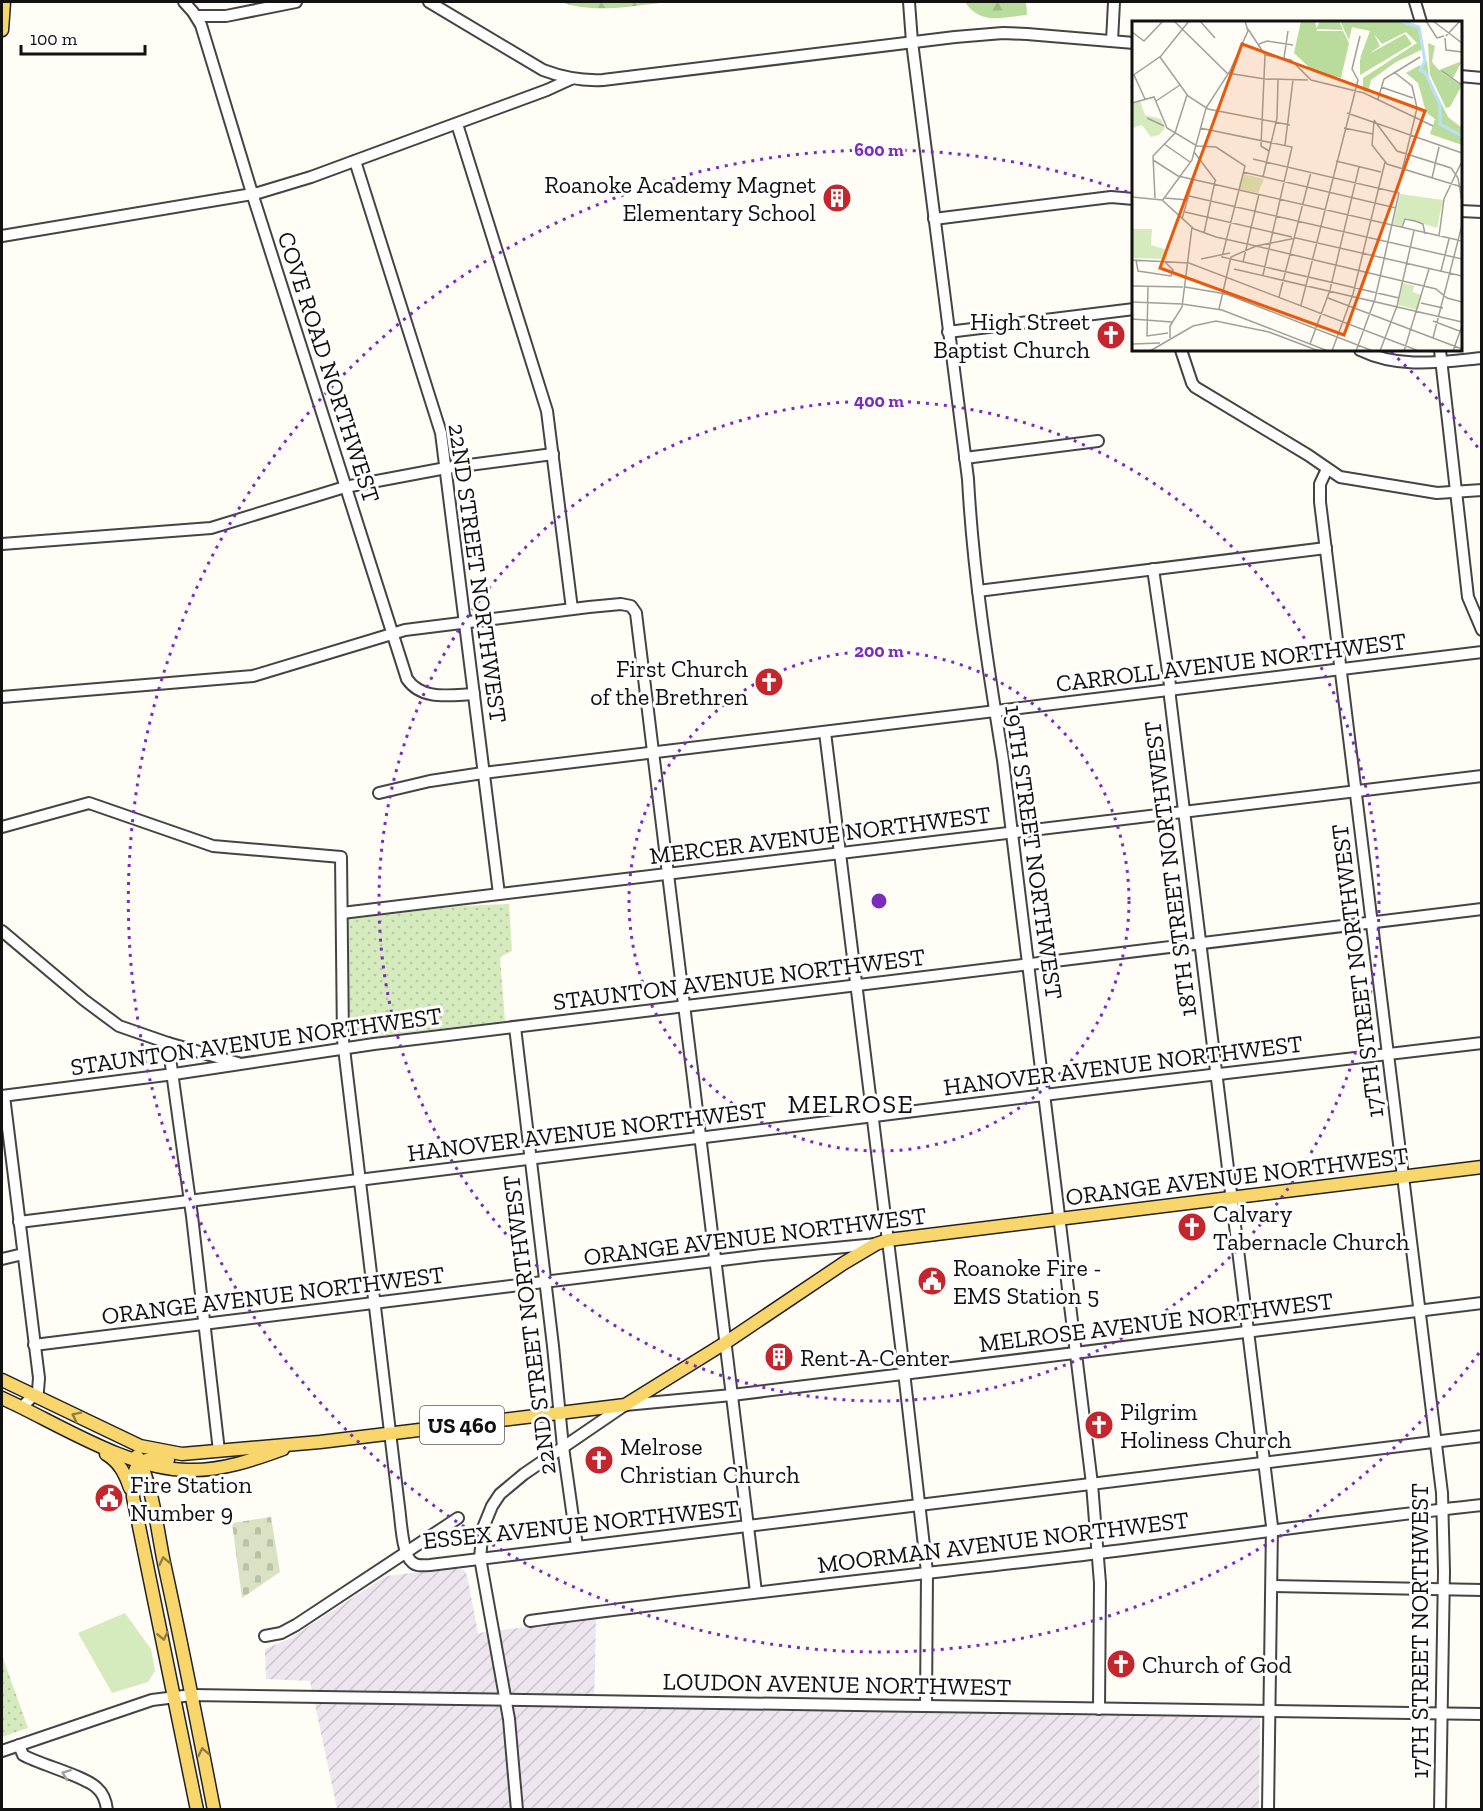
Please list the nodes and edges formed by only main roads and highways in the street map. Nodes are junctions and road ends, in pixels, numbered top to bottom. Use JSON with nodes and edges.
{"nodes":[{"id":1,"x":4,"y":2,"type":"edge"},
{"id":2,"x":2,"y":30,"type":"edge"},
{"id":3,"x":1482,"y":1167,"type":"edge"},
{"id":4,"x":2,"y":1380,"type":"edge"},
{"id":5,"x":2,"y":1398,"type":"edge"},
{"id":6,"x":625,"y":1405,"type":"joint"},
{"id":7,"x":46,"y":1419,"type":"junction"},
{"id":8,"x":119,"y":1437,"type":"junction"},
{"id":9,"x":298,"y":1444,"type":"junction"},
{"id":10,"x":219,"y":1451,"type":"junction"},
{"id":11,"x":141,"y":1463,"type":"junction"},
{"id":12,"x":180,"y":1470,"type":"junction"},
{"id":13,"x":133,"y":1497,"type":"junction"},
{"id":14,"x":151,"y":1501,"type":"junction"},
{"id":15,"x":197,"y":1809,"type":"edge"},
{"id":16,"x":214,"y":1809,"type":"edge"}],
"edges":[{"from":1,"to":2,"type":"main road"},
{"from":3,"to":6,"type":"main road","name":"ORANGE AVENUE NORTHWEST","number":"US 460"},
{"from":8,"to":4,"type":"main road","name":"MELROSE AVENUE NORTHWEST","number":"US 460","one_way":true},
{"from":5,"to":7,"type":"main road","name":"MELROSE AVENUE NORTHWEST","number":"US 460"},
{"from":6,"to":9,"type":"main road","name":"MELROSE AVENUE NORTHWEST","number":"US 460"},
{"from":7,"to":11,"type":"main road","name":"MELROSE AVENUE NORTHWEST","number":"US 460"},
{"from":7,"to":13,"type":"main road"},
{"from":8,"to":10,"type":"main road","name":"MELROSE AVENUE NORTHWEST","number":"US 460"},
{"from":8,"to":11,"type":"main road"},
{"from":9,"to":10,"type":"main road","name":"MELROSE AVENUE NORTHWEST","number":"US 460"},
{"from":9,"to":12,"type":"main road","name":"MELROSE AVENUE NORTHWEST","number":"US 460"},
{"from":10,"to":11,"type":"main road"},
{"from":11,"to":12,"type":"main road","name":"MELROSE AVENUE NORTHWEST","number":"US 460"},
{"from":11,"to":13,"type":"main road"},
{"from":11,"to":14,"type":"main road"},
{"from":12,"to":14,"type":"main road"},
{"from":13,"to":15,"type":"main road","one_way":true},
{"from":16,"to":14,"type":"main road","one_way":true}]}
